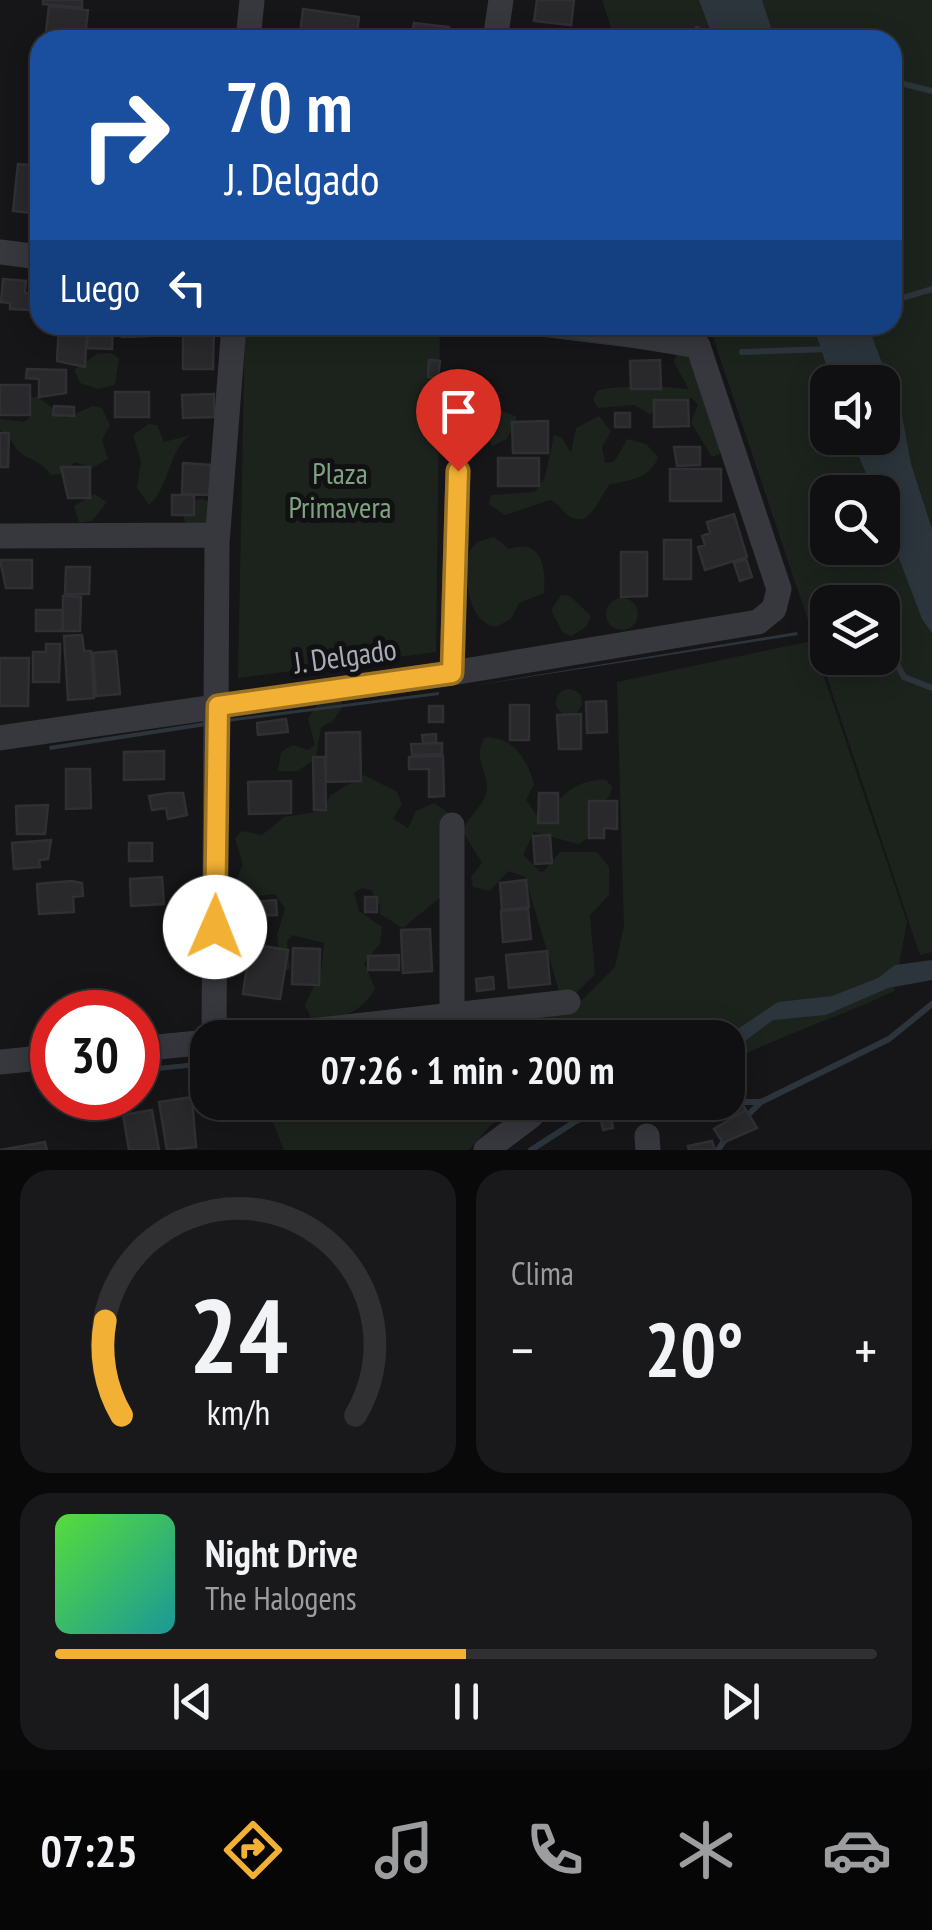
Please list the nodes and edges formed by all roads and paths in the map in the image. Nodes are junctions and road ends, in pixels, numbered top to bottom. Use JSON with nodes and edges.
{"nodes":[{"id":1,"x":252,"y":0,"type":"edge"},
{"id":2,"x":501,"y":0,"type":"edge"},
{"id":3,"x":249,"y":30,"type":"edge"},
{"id":4,"x":496,"y":30,"type":"edge"},
{"id":5,"x":0,"y":252,"type":"edge"},
{"id":6,"x":30,"y":256,"type":"edge"},
{"id":7,"x":233,"y":335,"type":"edge"},
{"id":8,"x":632,"y":335,"type":"edge"},
{"id":9,"x":458,"y":471,"type":"dead end"},
{"id":10,"x":217,"y":535,"type":"junction"},
{"id":11,"x":0,"y":536,"type":"edge"},
{"id":12,"x":452,"y":673,"type":"junction"},
{"id":13,"x":218,"y":706,"type":"junction"},
{"id":14,"x":0,"y":738,"type":"edge"},
{"id":15,"x":452,"y":826,"type":"dead end"},
{"id":16,"x":568,"y":1002,"type":"dead end"},
{"id":17,"x":452,"y":1016,"type":"junction"},
{"id":18,"x":210,"y":1020,"type":"edge"},
{"id":19,"x":415,"y":1020,"type":"edge"},
{"id":20,"x":190,"y":1042,"type":"edge"},
{"id":21,"x":160,"y":1046,"type":"edge"},
{"id":22,"x":30,"y":1059,"type":"edge"},
{"id":23,"x":0,"y":1062,"type":"edge"},
{"id":24,"x":526,"y":1120,"type":"edge"},
{"id":25,"x":486,"y":1150,"type":"edge"}],
"edges":[{"from":1,"to":3,"type":"street"},
{"from":2,"to":4,"type":"street"},
{"from":5,"to":6,"type":"street"},
{"from":7,"to":10,"type":"street"},
{"from":8,"to":12,"type":"street","name":"J. Delgado"},
{"from":9,"to":12,"type":"street"},
{"from":10,"to":11,"type":"street"},
{"from":10,"to":13,"type":"street"},
{"from":12,"to":13,"type":"street","name":"J. Delgado"},
{"from":13,"to":14,"type":"street","name":"J. Delgado"},
{"from":13,"to":18,"type":"street"},
{"from":15,"to":17,"type":"street"},
{"from":16,"to":17,"type":"street"},
{"from":17,"to":19,"type":"street"},
{"from":20,"to":21,"type":"street"},
{"from":22,"to":23,"type":"street"},
{"from":24,"to":25,"type":"street"}]}
